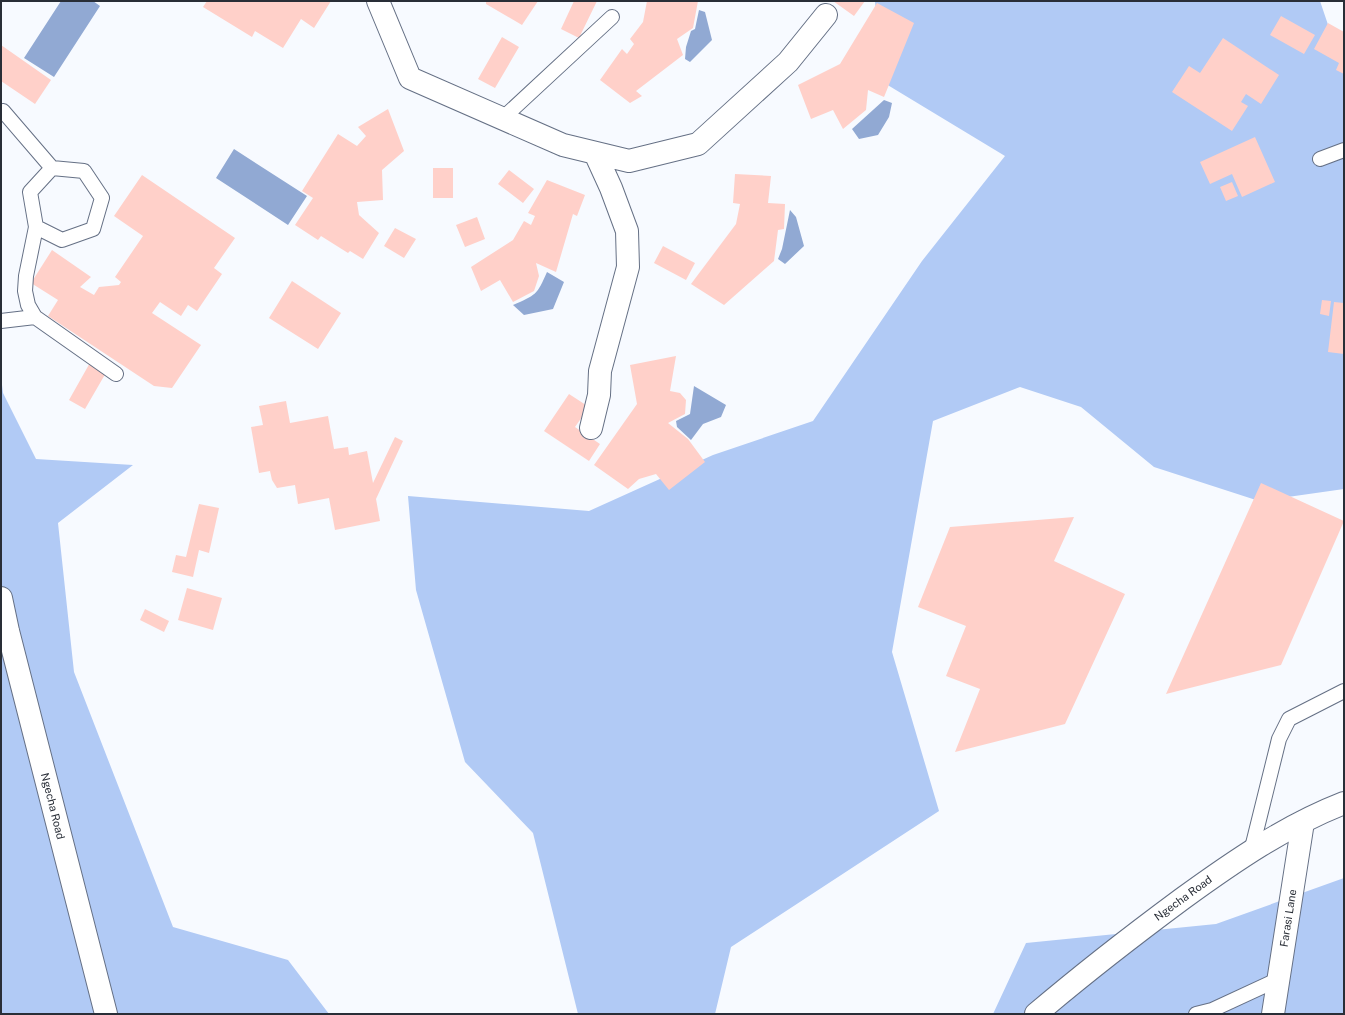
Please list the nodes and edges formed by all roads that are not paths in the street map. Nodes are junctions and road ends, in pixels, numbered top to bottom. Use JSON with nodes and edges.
{"nodes":[{"id":1,"x":378,"y":1,"type":"edge"},
{"id":2,"x":826,"y":15,"type":"dead end"},
{"id":3,"x":612,"y":16,"type":"dead end"},
{"id":4,"x":3,"y":111,"type":"dead end"},
{"id":5,"x":502,"y":119,"type":"junction"},
{"id":6,"x":1344,"y":150,"type":"edge"},
{"id":7,"x":595,"y":153,"type":"junction"},
{"id":8,"x":1320,"y":159,"type":"dead end"},
{"id":9,"x":52,"y":168,"type":"junction"},
{"id":10,"x":36,"y":227,"type":"junction"},
{"id":11,"x":35,"y":317,"type":"junction"},
{"id":12,"x":1,"y":321,"type":"edge"},
{"id":13,"x":116,"y":374,"type":"dead end"},
{"id":14,"x":591,"y":428,"type":"dead end"},
{"id":15,"x":1,"y":598,"type":"edge"},
{"id":16,"x":1344,"y":691,"type":"edge"},
{"id":17,"x":1344,"y":803,"type":"edge"},
{"id":18,"x":1303,"y":822,"type":"junction"},
{"id":19,"x":1251,"y":852,"type":"junction"},
{"id":20,"x":1278,"y":980,"type":"junction"},
{"id":21,"x":1211,"y":1012,"type":"edge"},
{"id":22,"x":106,"y":1014,"type":"edge"},
{"id":23,"x":1036,"y":1014,"type":"edge"},
{"id":24,"x":1196,"y":1014,"type":"edge"},
{"id":25,"x":1273,"y":1014,"type":"edge"}],
"edges":[{"from":1,"to":5,"type":"street"},
{"from":2,"to":7,"type":"street"},
{"from":3,"to":5,"type":"lane"},
{"from":4,"to":9,"type":"lane"},
{"from":5,"to":7,"type":"street"},
{"from":6,"to":8,"type":"lane"},
{"from":7,"to":14,"type":"street"},
{"from":9,"to":10,"type":"lane"},
{"from":9,"to":10,"type":"lane"},
{"from":10,"to":11,"type":"lane"},
{"from":11,"to":12,"type":"lane"},
{"from":11,"to":13,"type":"lane"},
{"from":15,"to":22,"type":"street","name":"Ngecha Road"},
{"from":16,"to":19,"type":"lane"},
{"from":17,"to":18,"type":"street","name":"Ngecha Road"},
{"from":18,"to":19,"type":"street","name":"Ngecha Road"},
{"from":18,"to":20,"type":"street","name":"Farasi Lane"},
{"from":19,"to":23,"type":"street","name":"Ngecha Road"},
{"from":20,"to":21,"type":"lane"},
{"from":20,"to":25,"type":"street","name":"Farasi Lane"},
{"from":21,"to":24,"type":"lane"}]}
